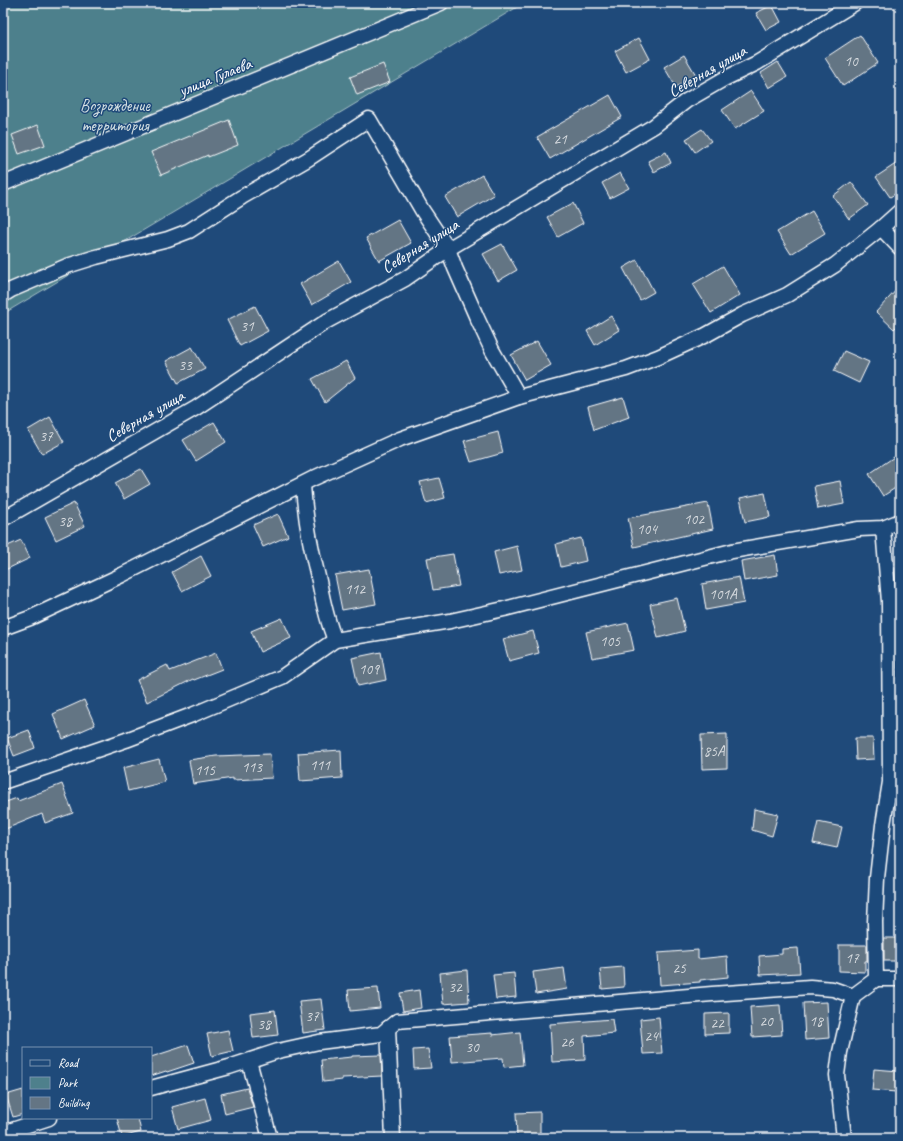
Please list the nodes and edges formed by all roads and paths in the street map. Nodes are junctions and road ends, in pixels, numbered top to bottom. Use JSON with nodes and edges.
{"nodes":[{"id":1,"x":441,"y":3,"type":"edge"},
{"id":2,"x":856,"y":3,"type":"edge"},
{"id":3,"x":3,"y":184,"type":"edge"},
{"id":4,"x":900,"y":212,"type":"edge"},
{"id":5,"x":881,"y":228,"type":"junction"},
{"id":6,"x":900,"y":248,"type":"edge"},
{"id":7,"x":448,"y":249,"type":"junction"},
{"id":8,"x":3,"y":295,"type":"edge"},
{"id":9,"x":519,"y":397,"type":"junction"},
{"id":10,"x":303,"y":485,"type":"junction"},
{"id":11,"x":3,"y":519,"type":"edge"},
{"id":12,"x":900,"y":521,"type":"edge"},
{"id":13,"x":883,"y":528,"type":"junction"},
{"id":14,"x":3,"y":628,"type":"edge"},
{"id":15,"x":335,"y":640,"type":"junction"},
{"id":16,"x":3,"y":782,"type":"edge"},
{"id":17,"x":895,"y":782,"type":"edge"},
{"id":18,"x":876,"y":979,"type":"junction"},
{"id":19,"x":900,"y":979,"type":"edge"},
{"id":20,"x":853,"y":996,"type":"junction"},
{"id":21,"x":388,"y":1028,"type":"junction"},
{"id":22,"x":249,"y":1060,"type":"junction"},
{"id":23,"x":152,"y":1088,"type":"edge"},
{"id":24,"x":46,"y":1119,"type":"edge"},
{"id":25,"x":3,"y":1133,"type":"edge"},
{"id":26,"x":270,"y":1138,"type":"edge"},
{"id":27,"x":393,"y":1138,"type":"edge"},
{"id":28,"x":844,"y":1138,"type":"edge"}],
"edges":[{"from":1,"to":3,"type":"street","name":"улица Гулаева"},
{"from":2,"to":7,"type":"street","name":"Северная улица"},
{"from":4,"to":5,"type":"street"},
{"from":5,"to":6,"type":"street"},
{"from":5,"to":9,"type":"street"},
{"from":7,"to":8,"type":"street"},
{"from":7,"to":9,"type":"street"},
{"from":7,"to":11,"type":"street","name":"Северная улица"},
{"from":9,"to":10,"type":"street"},
{"from":10,"to":14,"type":"street"},
{"from":10,"to":15,"type":"street"},
{"from":12,"to":13,"type":"street"},
{"from":13,"to":15,"type":"street"},
{"from":13,"to":17,"type":"street"},
{"from":15,"to":16,"type":"street"},
{"from":17,"to":18,"type":"street"},
{"from":18,"to":19,"type":"street"},
{"from":18,"to":20,"type":"street"},
{"from":20,"to":21,"type":"street"},
{"from":20,"to":28,"type":"street"},
{"from":21,"to":22,"type":"street"},
{"from":21,"to":27,"type":"street"},
{"from":22,"to":23,"type":"street"},
{"from":22,"to":26,"type":"street"},
{"from":24,"to":25,"type":"street"}]}
